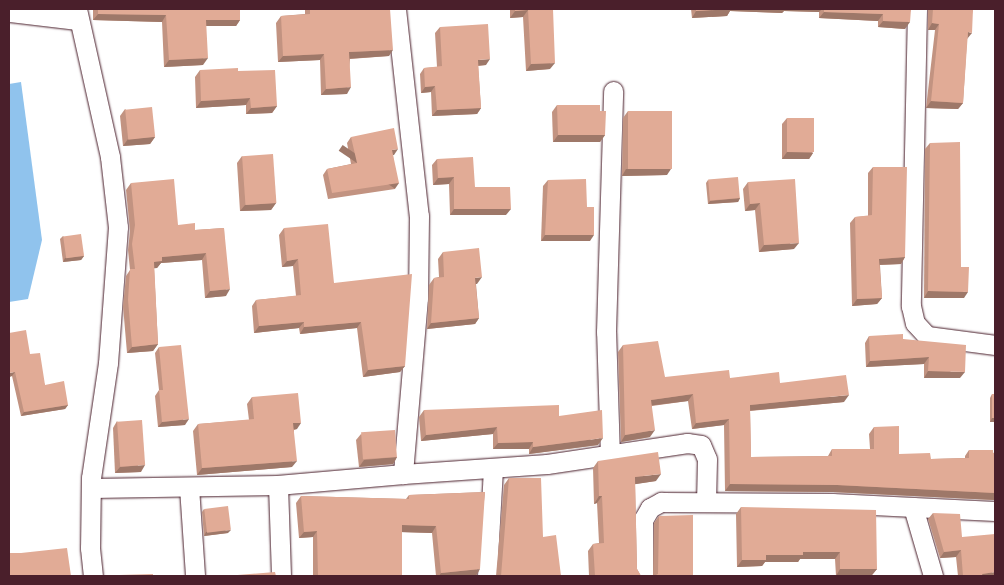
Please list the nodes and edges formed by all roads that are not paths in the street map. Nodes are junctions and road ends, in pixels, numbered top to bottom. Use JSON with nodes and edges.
{"nodes":[{"id":1,"x":396,"y":9,"type":"edge"},
{"id":2,"x":917,"y":9,"type":"edge"},
{"id":3,"x":9,"y":12,"type":"edge"},
{"id":4,"x":77,"y":14,"type":"edge"},
{"id":5,"x":613,"y":90,"type":"dead end"},
{"id":6,"x":995,"y":345,"type":"edge"},
{"id":7,"x":610,"y":456,"type":"junction"},
{"id":8,"x":492,"y":469,"type":"junction"},
{"id":9,"x":402,"y":474,"type":"junction"},
{"id":10,"x":278,"y":484,"type":"junction"},
{"id":11,"x":189,"y":487,"type":"junction"},
{"id":12,"x":92,"y":488,"type":"junction"},
{"id":13,"x":706,"y":502,"type":"junction"},
{"id":14,"x":913,"y":507,"type":"junction"},
{"id":15,"x":995,"y":511,"type":"edge"},
{"id":16,"x":93,"y":576,"type":"edge"},
{"id":17,"x":195,"y":576,"type":"edge"},
{"id":18,"x":281,"y":576,"type":"edge"},
{"id":19,"x":487,"y":576,"type":"edge"},
{"id":20,"x":643,"y":576,"type":"edge"},
{"id":21,"x":933,"y":576,"type":"edge"}],
"edges":[{"from":1,"to":9,"type":"street"},
{"from":2,"to":6,"type":"street"},
{"from":3,"to":4,"type":"street"},
{"from":4,"to":12,"type":"street"},
{"from":5,"to":7,"type":"street"},
{"from":7,"to":8,"type":"street"},
{"from":7,"to":13,"type":"street"},
{"from":8,"to":9,"type":"street"},
{"from":8,"to":19,"type":"street"},
{"from":9,"to":10,"type":"street"},
{"from":10,"to":11,"type":"street"},
{"from":10,"to":18,"type":"street"},
{"from":11,"to":12,"type":"street"},
{"from":11,"to":17,"type":"street"},
{"from":12,"to":16,"type":"street"},
{"from":13,"to":14,"type":"street"},
{"from":13,"to":20,"type":"street"},
{"from":14,"to":15,"type":"street"},
{"from":14,"to":21,"type":"street"}]}
